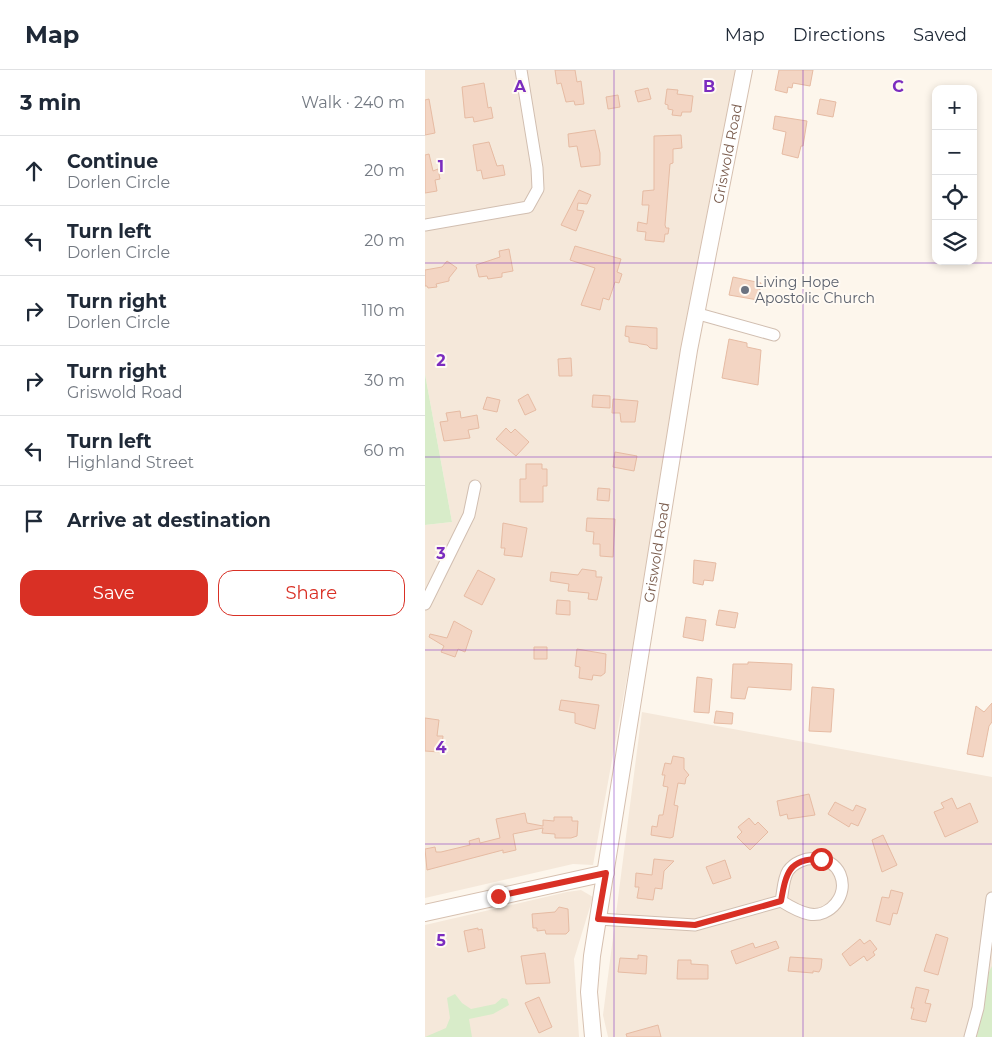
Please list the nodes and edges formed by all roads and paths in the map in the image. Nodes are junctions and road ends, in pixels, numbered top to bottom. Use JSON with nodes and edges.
{"nodes":[{"id":1,"x":521,"y":70,"type":"edge"},
{"id":2,"x":744,"y":70,"type":"edge"},
{"id":3,"x":425,"y":225,"type":"edge"},
{"id":4,"x":695,"y":313,"type":"junction"},
{"id":5,"x":774,"y":335,"type":"dead end"},
{"id":6,"x":475,"y":486,"type":"dead end"},
{"id":7,"x":425,"y":604,"type":"edge"},
{"id":8,"x":606,"y":873,"type":"junction"},
{"id":9,"x":992,"y":898,"type":"edge"},
{"id":10,"x":781,"y":901,"type":"junction"},
{"id":11,"x":425,"y":913,"type":"edge"},
{"id":12,"x":598,"y":919,"type":"junction"},
{"id":13,"x":593,"y":1037,"type":"edge"},
{"id":14,"x":970,"y":1037,"type":"edge"}],
"edges":[{"from":1,"to":3,"type":"street"},
{"from":2,"to":4,"type":"street","name":"Griswold Road"},
{"from":4,"to":5,"type":"street"},
{"from":4,"to":8,"type":"street","name":"Griswold Road"},
{"from":6,"to":7,"type":"street"},
{"from":8,"to":11,"type":"street"},
{"from":8,"to":12,"type":"street","name":"Griswold Road"},
{"from":9,"to":14,"type":"street"},
{"from":10,"to":10,"type":"street"},
{"from":10,"to":12,"type":"street"},
{"from":12,"to":13,"type":"street","name":"Griswold Road"}]}
